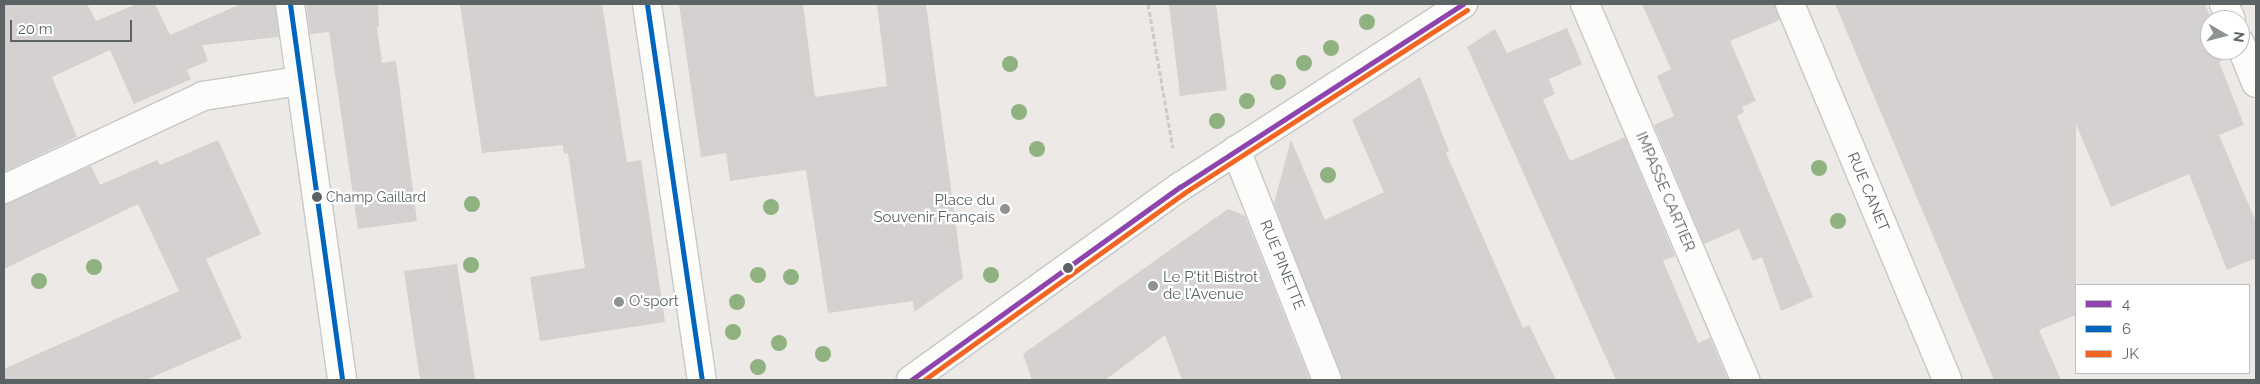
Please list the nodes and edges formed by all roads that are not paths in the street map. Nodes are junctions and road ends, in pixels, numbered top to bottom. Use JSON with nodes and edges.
{"nodes":[{"id":1,"x":290,"y":4,"type":"edge"},
{"id":2,"x":647,"y":4,"type":"edge"},
{"id":3,"x":1463,"y":4,"type":"edge"},
{"id":4,"x":1585,"y":4,"type":"edge"},
{"id":5,"x":1790,"y":4,"type":"edge"},
{"id":6,"x":2247,"y":60,"type":"edge"},
{"id":7,"x":299,"y":81,"type":"junction"},
{"id":8,"x":2256,"y":83,"type":"edge"},
{"id":9,"x":1236,"y":150,"type":"junction"},
{"id":10,"x":4,"y":188,"type":"edge"},
{"id":11,"x":342,"y":380,"type":"edge"},
{"id":12,"x":702,"y":380,"type":"edge"},
{"id":13,"x":910,"y":380,"type":"edge"},
{"id":14,"x":1327,"y":380,"type":"edge"},
{"id":15,"x":1745,"y":380,"type":"edge"},
{"id":16,"x":1947,"y":380,"type":"edge"}],
"edges":[{"from":1,"to":7,"type":"street"},
{"from":2,"to":12,"type":"street"},
{"from":3,"to":9,"type":"street"},
{"from":4,"to":15,"type":"street","name":"IMPASSE CARTIER"},
{"from":5,"to":16,"type":"street","name":"RUE CANET"},
{"from":6,"to":8,"type":"street"},
{"from":7,"to":10,"type":"street"},
{"from":7,"to":11,"type":"street"},
{"from":9,"to":13,"type":"street"},
{"from":9,"to":14,"type":"street","name":"RUE PINETTE"}]}
